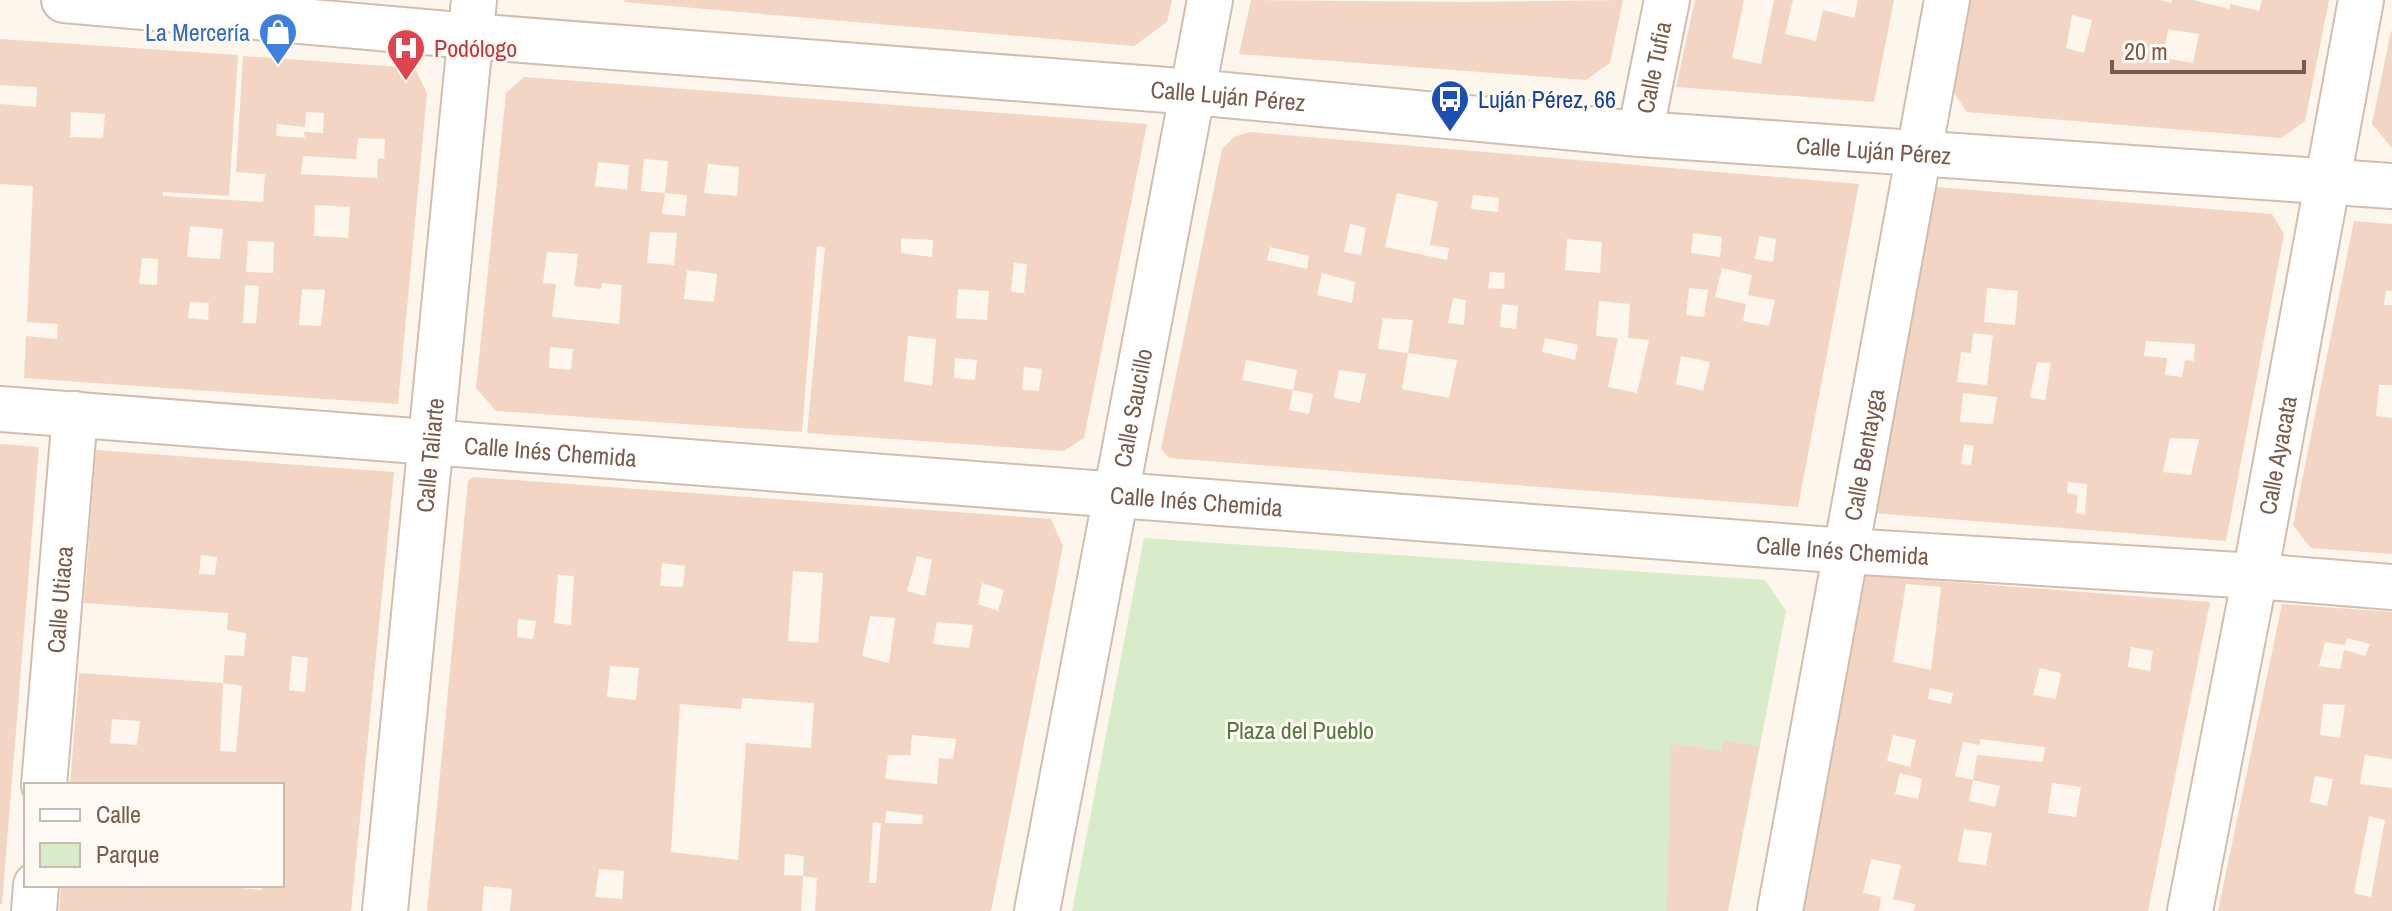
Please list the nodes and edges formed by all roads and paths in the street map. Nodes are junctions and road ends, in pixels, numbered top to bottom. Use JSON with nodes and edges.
{"nodes":[{"id":1,"x":64,"y":0,"type":"edge"},
{"id":2,"x":1210,"y":0,"type":"edge"},
{"id":3,"x":1667,"y":0,"type":"edge"},
{"id":4,"x":1947,"y":0,"type":"edge"},
{"id":5,"x":2361,"y":0,"type":"edge"},
{"id":6,"x":472,"y":18,"type":"edge"},
{"id":7,"x":1193,"y":92,"type":"junction"},
{"id":8,"x":1640,"y":134,"type":"junction"},
{"id":9,"x":1921,"y":152,"type":"junction"},
{"id":10,"x":2327,"y":180,"type":"junction"},
{"id":11,"x":2392,"y":186,"type":"edge"},
{"id":12,"x":0,"y":409,"type":"edge"},
{"id":13,"x":75,"y":414,"type":"junction"},
{"id":14,"x":432,"y":440,"type":"junction"},
{"id":15,"x":1115,"y":497,"type":"junction"},
{"id":16,"x":1846,"y":551,"type":"junction"},
{"id":17,"x":2255,"y":576,"type":"junction"},
{"id":18,"x":2392,"y":587,"type":"edge"},
{"id":19,"x":44,"y":783,"type":"edge"},
{"id":20,"x":36,"y":887,"type":"edge"},
{"id":21,"x":34,"y":911,"type":"edge"},
{"id":22,"x":385,"y":911,"type":"edge"},
{"id":23,"x":1037,"y":911,"type":"edge"},
{"id":24,"x":1780,"y":911,"type":"edge"},
{"id":25,"x":2190,"y":911,"type":"edge"}],
"edges":[{"from":1,"to":6,"type":"street","name":"Calle Luján Pérez"},
{"from":2,"to":7,"type":"street","name":"Calle Saucillo"},
{"from":3,"to":8,"type":"street","name":"Calle Tufia"},
{"from":4,"to":9,"type":"street","name":"Calle Bentayga"},
{"from":5,"to":10,"type":"street","name":"Calle Ayacata"},
{"from":6,"to":7,"type":"street","name":"Calle Luján Pérez"},
{"from":6,"to":14,"type":"street","name":"Calle Taliarte"},
{"from":7,"to":8,"type":"street","name":"Calle Luján Pérez"},
{"from":7,"to":15,"type":"street","name":"Calle Saucillo"},
{"from":8,"to":9,"type":"street","name":"Calle Luján Pérez"},
{"from":9,"to":10,"type":"street","name":"Calle Luján Pérez"},
{"from":9,"to":16,"type":"street","name":"Calle Bentayga"},
{"from":10,"to":11,"type":"street","name":"Calle Luján Pérez"},
{"from":10,"to":17,"type":"street","name":"Calle Ayacata"},
{"from":12,"to":13,"type":"street","name":"Calle Inés Chemida"},
{"from":13,"to":14,"type":"street","name":"Calle Inés Chemida"},
{"from":13,"to":19,"type":"street","name":"Calle Utiaca"},
{"from":14,"to":15,"type":"street","name":"Calle Inés Chemida"},
{"from":14,"to":22,"type":"street","name":"Calle Taliarte"},
{"from":15,"to":16,"type":"street","name":"Calle Inés Chemida"},
{"from":15,"to":23,"type":"street","name":"Calle Saucillo"},
{"from":16,"to":17,"type":"street","name":"Calle Inés Chemida"},
{"from":16,"to":24,"type":"street","name":"Calle Bentayga"},
{"from":17,"to":18,"type":"street","name":"Calle Inés Chemida"},
{"from":17,"to":25,"type":"street","name":"Calle Ayacata"},
{"from":20,"to":21,"type":"street"}]}
